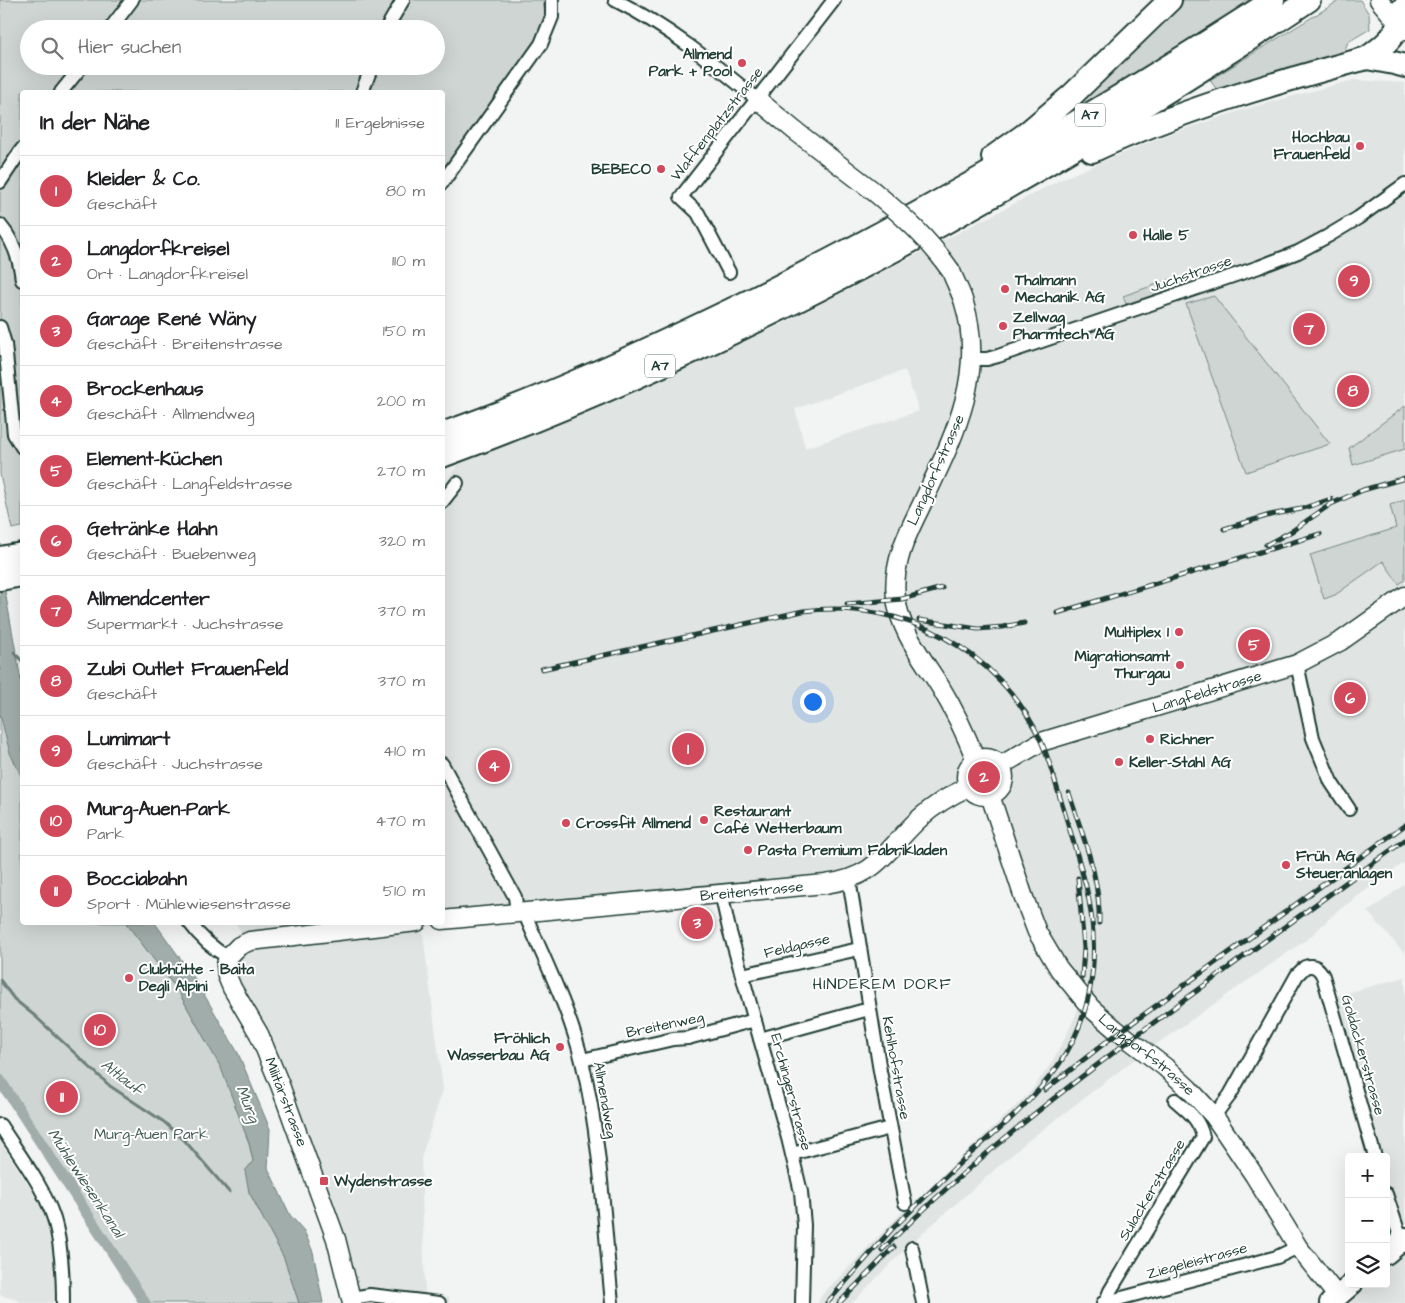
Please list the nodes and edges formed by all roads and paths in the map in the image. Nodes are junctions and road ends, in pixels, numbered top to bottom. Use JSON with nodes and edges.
{"nodes":[{"id":1,"x":132,"y":0,"type":"edge"},
{"id":2,"x":403,"y":0,"type":"edge"},
{"id":3,"x":552,"y":0,"type":"edge"},
{"id":4,"x":615,"y":0,"type":"edge"},
{"id":5,"x":834,"y":0,"type":"edge"},
{"id":6,"x":1170,"y":0,"type":"edge"},
{"id":7,"x":1273,"y":0,"type":"edge"},
{"id":8,"x":1309,"y":0,"type":"edge"},
{"id":9,"x":1379,"y":0,"type":"edge"},
{"id":10,"x":1401,"y":17,"type":"edge"},
{"id":11,"x":117,"y":20,"type":"edge"},
{"id":12,"x":391,"y":20,"type":"edge"},
{"id":13,"x":1367,"y":58,"type":"junction"},
{"id":14,"x":1405,"y":66,"type":"edge"},
{"id":15,"x":75,"y":75,"type":"edge"},
{"id":16,"x":369,"y":75,"type":"edge"},
{"id":17,"x":64,"y":90,"type":"edge"},
{"id":18,"x":363,"y":90,"type":"edge"},
{"id":19,"x":758,"y":100,"type":"junction"},
{"id":20,"x":20,"y":152,"type":"edge"},
{"id":21,"x":445,"y":179,"type":"edge"},
{"id":22,"x":0,"y":182,"type":"edge"},
{"id":23,"x":1405,"y":184,"type":"edge"},
{"id":24,"x":976,"y":205,"type":"junction"},
{"id":25,"x":903,"y":222,"type":"junction"},
{"id":26,"x":0,"y":225,"type":"edge"},
{"id":27,"x":20,"y":271,"type":"edge"},
{"id":28,"x":729,"y":272,"type":"dead end"},
{"id":29,"x":0,"y":327,"type":"edge"},
{"id":30,"x":972,"y":359,"type":"junction"},
{"id":31,"x":445,"y":433,"type":"edge"},
{"id":32,"x":20,"y":444,"type":"edge"},
{"id":33,"x":445,"y":455,"type":"edge"},
{"id":34,"x":457,"y":483,"type":"dead end"},
{"id":35,"x":445,"y":498,"type":"edge"},
{"id":36,"x":16,"y":561,"type":"edge"},
{"id":37,"x":0,"y":579,"type":"edge"},
{"id":38,"x":1405,"y":596,"type":"edge"},
{"id":39,"x":1297,"y":664,"type":"junction"},
{"id":40,"x":976,"y":760,"type":"junction"},
{"id":41,"x":1000,"y":766,"type":"junction"},
{"id":42,"x":445,"y":769,"type":"edge"},
{"id":43,"x":968,"y":787,"type":"junction"},
{"id":44,"x":990,"y":796,"type":"junction"},
{"id":45,"x":1349,"y":809,"type":"dead end"},
{"id":46,"x":849,"y":879,"type":"junction"},
{"id":47,"x":721,"y":893,"type":"junction"},
{"id":48,"x":522,"y":912,"type":"junction"},
{"id":49,"x":445,"y":920,"type":"edge"},
{"id":50,"x":191,"y":925,"type":"edge"},
{"id":51,"x":392,"y":925,"type":"edge"},
{"id":52,"x":859,"y":949,"type":"junction"},
{"id":53,"x":228,"y":957,"type":"junction"},
{"id":54,"x":742,"y":975,"type":"junction"},
{"id":55,"x":869,"y":1009,"type":"junction"},
{"id":56,"x":755,"y":1020,"type":"junction"},
{"id":57,"x":760,"y":1039,"type":"junction"},
{"id":58,"x":582,"y":1060,"type":"junction"},
{"id":59,"x":1175,"y":1100,"type":"dead end"},
{"id":60,"x":1214,"y":1116,"type":"junction"},
{"id":61,"x":0,"y":1125,"type":"edge"},
{"id":62,"x":890,"y":1128,"type":"junction"},
{"id":63,"x":1374,"y":1153,"type":"edge"},
{"id":64,"x":792,"y":1154,"type":"junction"},
{"id":65,"x":1387,"y":1198,"type":"edge"},
{"id":66,"x":905,"y":1203,"type":"dead end"},
{"id":67,"x":1399,"y":1246,"type":"edge"},
{"id":68,"x":1298,"y":1247,"type":"junction"},
{"id":69,"x":912,"y":1248,"type":"dead end"},
{"id":70,"x":1340,"y":1295,"type":"edge"},
{"id":71,"x":352,"y":1300,"type":"edge"},
{"id":72,"x":1106,"y":1302,"type":"edge"},
{"id":73,"x":63,"y":1303,"type":"edge"},
{"id":74,"x":439,"y":1303,"type":"edge"},
{"id":75,"x":612,"y":1303,"type":"edge"},
{"id":76,"x":802,"y":1303,"type":"edge"},
{"id":77,"x":923,"y":1303,"type":"edge"}],
"edges":[{"from":1,"to":11,"type":"street"},
{"from":2,"to":12,"type":"street"},
{"from":3,"to":21,"type":"street"},
{"from":4,"to":19,"type":"street"},
{"from":5,"to":19,"type":"street","name":"Waffenplatzstrasse"},
{"from":6,"to":25,"type":"highway","number":"A7"},
{"from":7,"to":25,"type":"highway","number":"A7"},
{"from":8,"to":24,"type":"highway","number":"A7"},
{"from":9,"to":10,"type":"street"},
{"from":10,"to":13,"type":"highway","number":"A7"},
{"from":13,"to":14,"type":"highway","number":"A7"},
{"from":13,"to":24,"type":"highway","number":"A7"},
{"from":15,"to":17,"type":"street"},
{"from":16,"to":18,"type":"street"},
{"from":19,"to":28,"type":"street","name":"Waffenplatzstrasse"},
{"from":19,"to":30,"type":"street","name":"Langdorfstrasse","bridge":true},
{"from":20,"to":22,"type":"street"},
{"from":23,"to":30,"type":"street","name":"Juchstrasse"},
{"from":24,"to":33,"type":"highway","number":"A7"},
{"from":25,"to":31,"type":"highway","number":"A7"},
{"from":26,"to":27,"type":"street"},
{"from":29,"to":32,"type":"street"},
{"from":30,"to":40,"type":"street","name":"Langdorfstrasse"},
{"from":34,"to":35,"type":"street"},
{"from":36,"to":37,"type":"highway"},
{"from":38,"to":39,"type":"street","name":"Langfeldstrasse"},
{"from":39,"to":41,"type":"street","name":"Langfeldstrasse"},
{"from":39,"to":45,"type":"street"},
{"from":40,"to":41,"type":"street"},
{"from":40,"to":43,"type":"street"},
{"from":41,"to":44,"type":"street"},
{"from":42,"to":48,"type":"street","name":"Allmendweg"},
{"from":43,"to":44,"type":"street"},
{"from":43,"to":46,"type":"street","name":"Breitenstrasse"},
{"from":44,"to":60,"type":"street","name":"Langdorfstrasse"},
{"from":46,"to":47,"type":"street","name":"Breitenstrasse"},
{"from":46,"to":52,"type":"street","name":"Kehlhofstrasse"},
{"from":47,"to":48,"type":"street","name":"Breitenstrasse"},
{"from":47,"to":54,"type":"street","name":"Erchingerstrasse"},
{"from":48,"to":49,"type":"street","name":"Breitenstrasse"},
{"from":48,"to":58,"type":"street","name":"Allmendweg"},
{"from":50,"to":53,"type":"street"},
{"from":51,"to":53,"type":"street"},
{"from":52,"to":54,"type":"street","name":"Feldgasse"},
{"from":52,"to":55,"type":"street","name":"Kehlhofstrasse"},
{"from":53,"to":71,"type":"street","name":"Militärstrasse"},
{"from":54,"to":56,"type":"street","name":"Erchingerstrasse"},
{"from":55,"to":57,"type":"street"},
{"from":55,"to":62,"type":"street","name":"Kehlhofstrasse"},
{"from":56,"to":57,"type":"street","name":"Erchingerstrasse"},
{"from":56,"to":58,"type":"street","name":"Breitenweg"},
{"from":57,"to":64,"type":"street","name":"Erchingerstrasse"},
{"from":58,"to":75,"type":"street","name":"Allmendweg"},
{"from":59,"to":72,"type":"street","name":"Sulackerstrasse"},
{"from":60,"to":63,"type":"street","name":"Goldackerstrasse"},
{"from":60,"to":68,"type":"street","name":"Langdorfstrasse"},
{"from":61,"to":73,"type":"street"},
{"from":62,"to":64,"type":"street"},
{"from":62,"to":66,"type":"street","name":"Kehlhofstrasse"},
{"from":64,"to":76,"type":"street","name":"Erchingerstrasse"},
{"from":65,"to":67,"type":"street"},
{"from":68,"to":70,"type":"street","name":"Langdorfstrasse"},
{"from":68,"to":72,"type":"street","name":"Ziegeleistrasse"},
{"from":69,"to":77,"type":"street"},
{"from":71,"to":74,"type":"street"}]}
